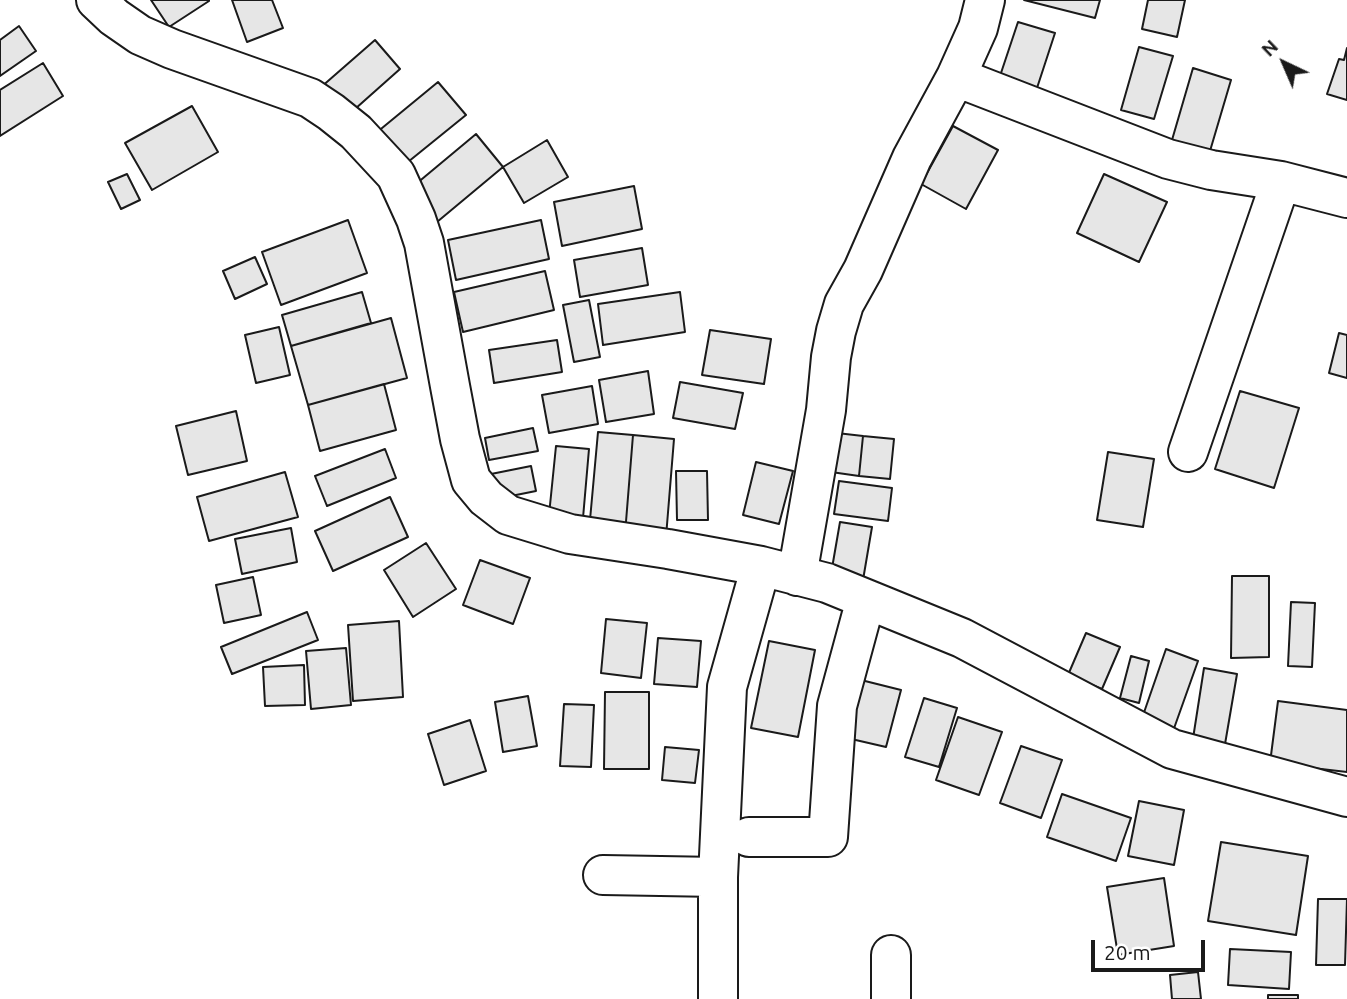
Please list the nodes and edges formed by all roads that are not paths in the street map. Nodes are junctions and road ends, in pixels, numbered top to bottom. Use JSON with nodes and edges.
{"nodes":[{"id":1,"x":96,"y":0,"type":"edge"},
{"id":2,"x":985,"y":0,"type":"edge"},
{"id":3,"x":956,"y":77,"type":"junction"},
{"id":4,"x":1282,"y":181,"type":"junction"},
{"id":5,"x":1347,"y":198,"type":"edge"},
{"id":6,"x":1188,"y":452,"type":"dead end"},
{"id":7,"x":779,"y":571,"type":"junction"},
{"id":8,"x":866,"y":599,"type":"junction"},
{"id":9,"x":1347,"y":797,"type":"edge"},
{"id":10,"x":749,"y":837,"type":"dead end"},
{"id":11,"x":603,"y":875,"type":"dead end"},
{"id":12,"x":718,"y":877,"type":"junction"},
{"id":13,"x":891,"y":955,"type":"dead end"},
{"id":14,"x":718,"y":999,"type":"edge"},
{"id":15,"x":891,"y":999,"type":"edge"}],
"edges":[{"from":1,"to":7,"type":"street"},
{"from":2,"to":3,"type":"street"},
{"from":3,"to":4,"type":"street"},
{"from":3,"to":7,"type":"street"},
{"from":4,"to":5,"type":"street"},
{"from":4,"to":6,"type":"street"},
{"from":7,"to":8,"type":"street"},
{"from":7,"to":12,"type":"street"},
{"from":8,"to":9,"type":"street"},
{"from":8,"to":10,"type":"street"},
{"from":11,"to":12,"type":"street"},
{"from":12,"to":14,"type":"street"},
{"from":13,"to":15,"type":"street"}]}
